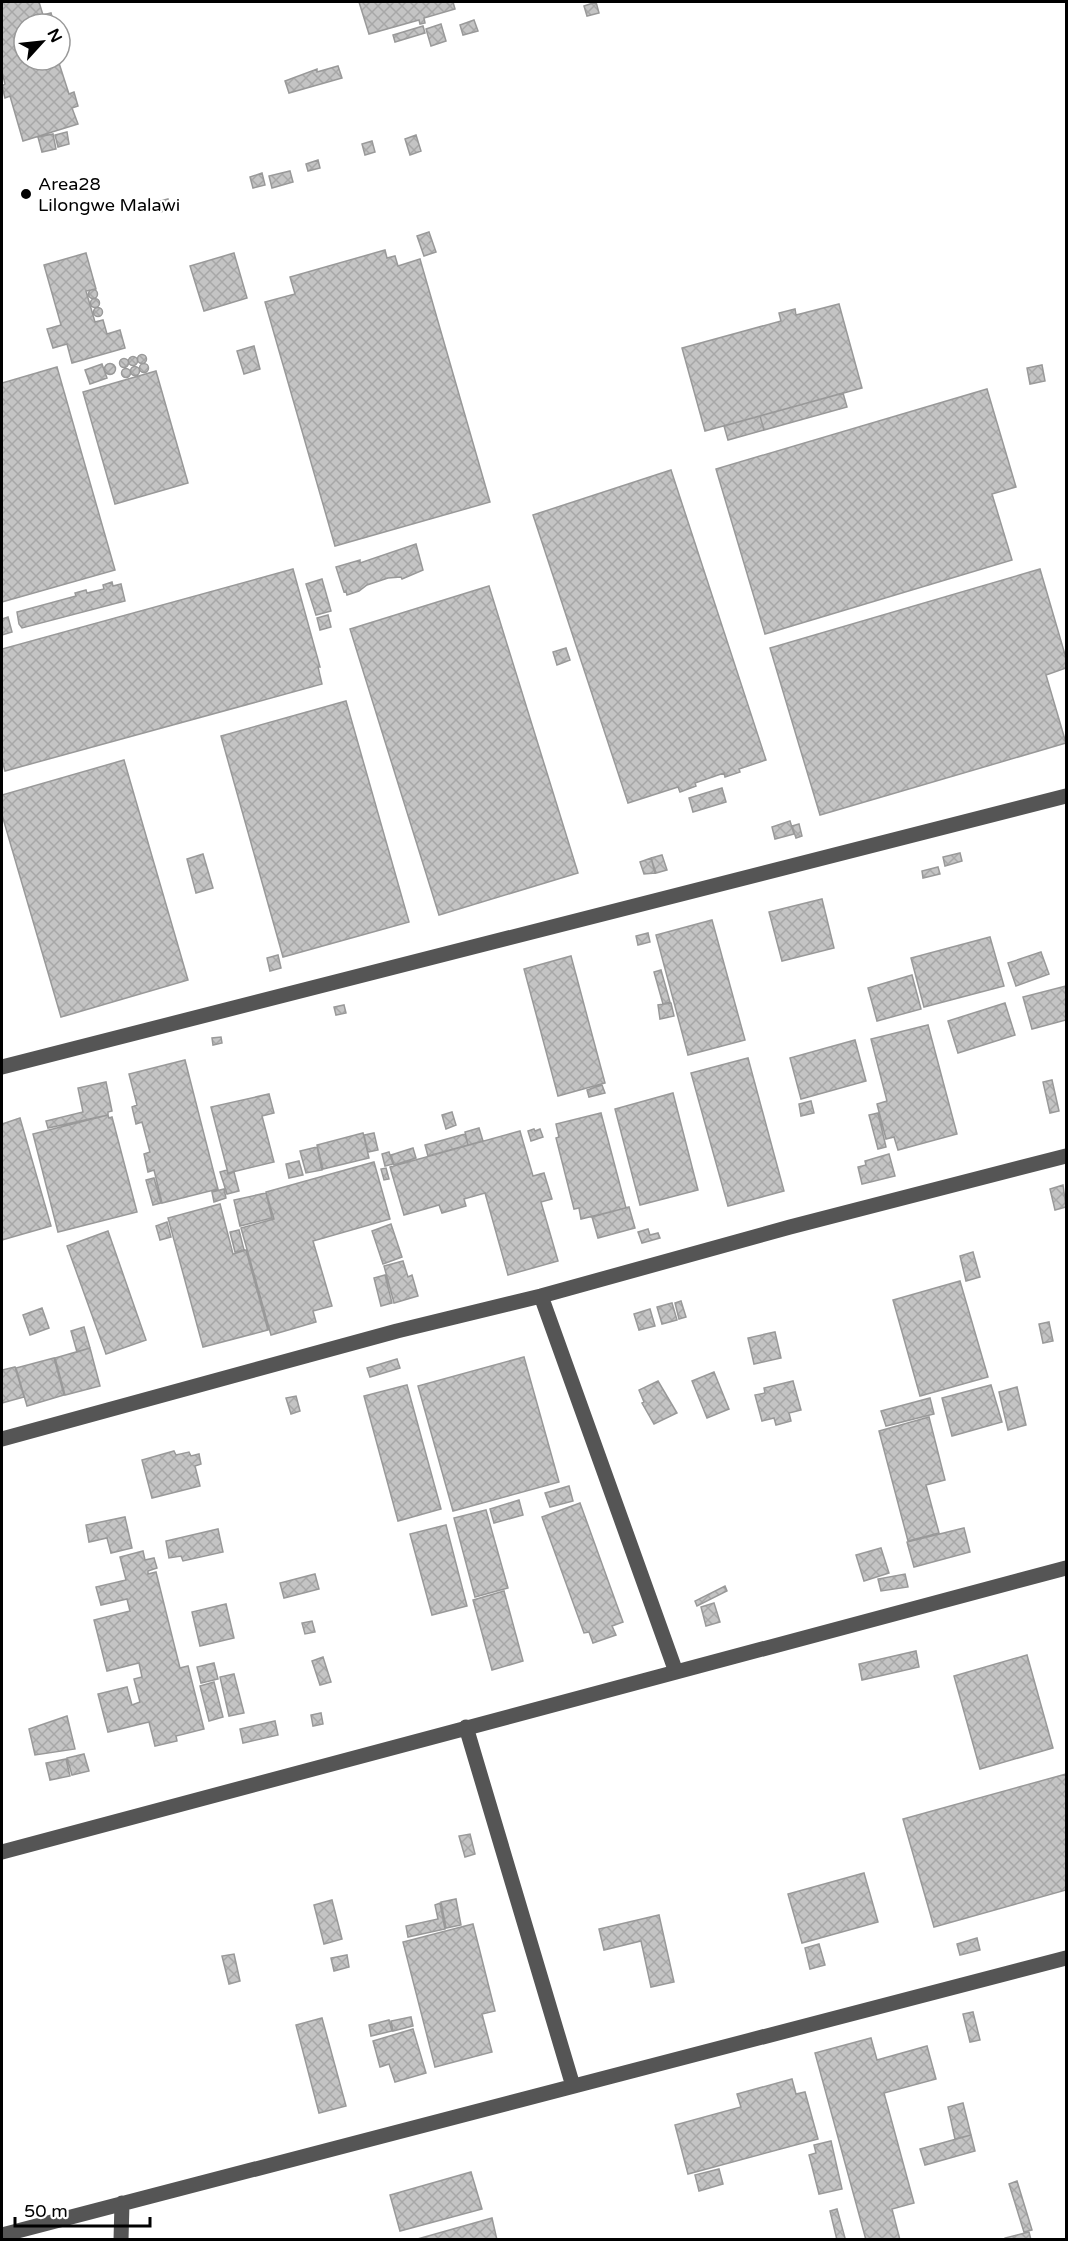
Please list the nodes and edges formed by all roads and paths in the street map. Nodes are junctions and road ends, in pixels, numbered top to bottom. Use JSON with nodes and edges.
{"nodes":[{"id":1,"x":1066,"y":796,"type":"edge"},
{"id":2,"x":2,"y":1067,"type":"edge"},
{"id":3,"x":1066,"y":1156,"type":"edge"},
{"id":4,"x":541,"y":1296,"type":"junction"},
{"id":5,"x":2,"y":1440,"type":"edge"},
{"id":6,"x":1066,"y":1568,"type":"edge"},
{"id":7,"x":676,"y":1672,"type":"junction"},
{"id":8,"x":466,"y":1727,"type":"junction"},
{"id":9,"x":2,"y":1852,"type":"edge"},
{"id":10,"x":1066,"y":1958,"type":"edge"},
{"id":11,"x":573,"y":2086,"type":"junction"},
{"id":12,"x":123,"y":2203,"type":"junction"},
{"id":13,"x":2,"y":2235,"type":"edge"},
{"id":14,"x":121,"y":2240,"type":"edge"}],
"edges":[{"from":1,"to":2,"type":"street"},
{"from":3,"to":4,"type":"street"},
{"from":4,"to":5,"type":"street"},
{"from":4,"to":7,"type":"street"},
{"from":6,"to":7,"type":"street"},
{"from":7,"to":8,"type":"street"},
{"from":8,"to":9,"type":"street"},
{"from":8,"to":11,"type":"street"},
{"from":10,"to":11,"type":"street"},
{"from":11,"to":12,"type":"street"},
{"from":12,"to":13,"type":"street"},
{"from":12,"to":14,"type":"street"}]}
